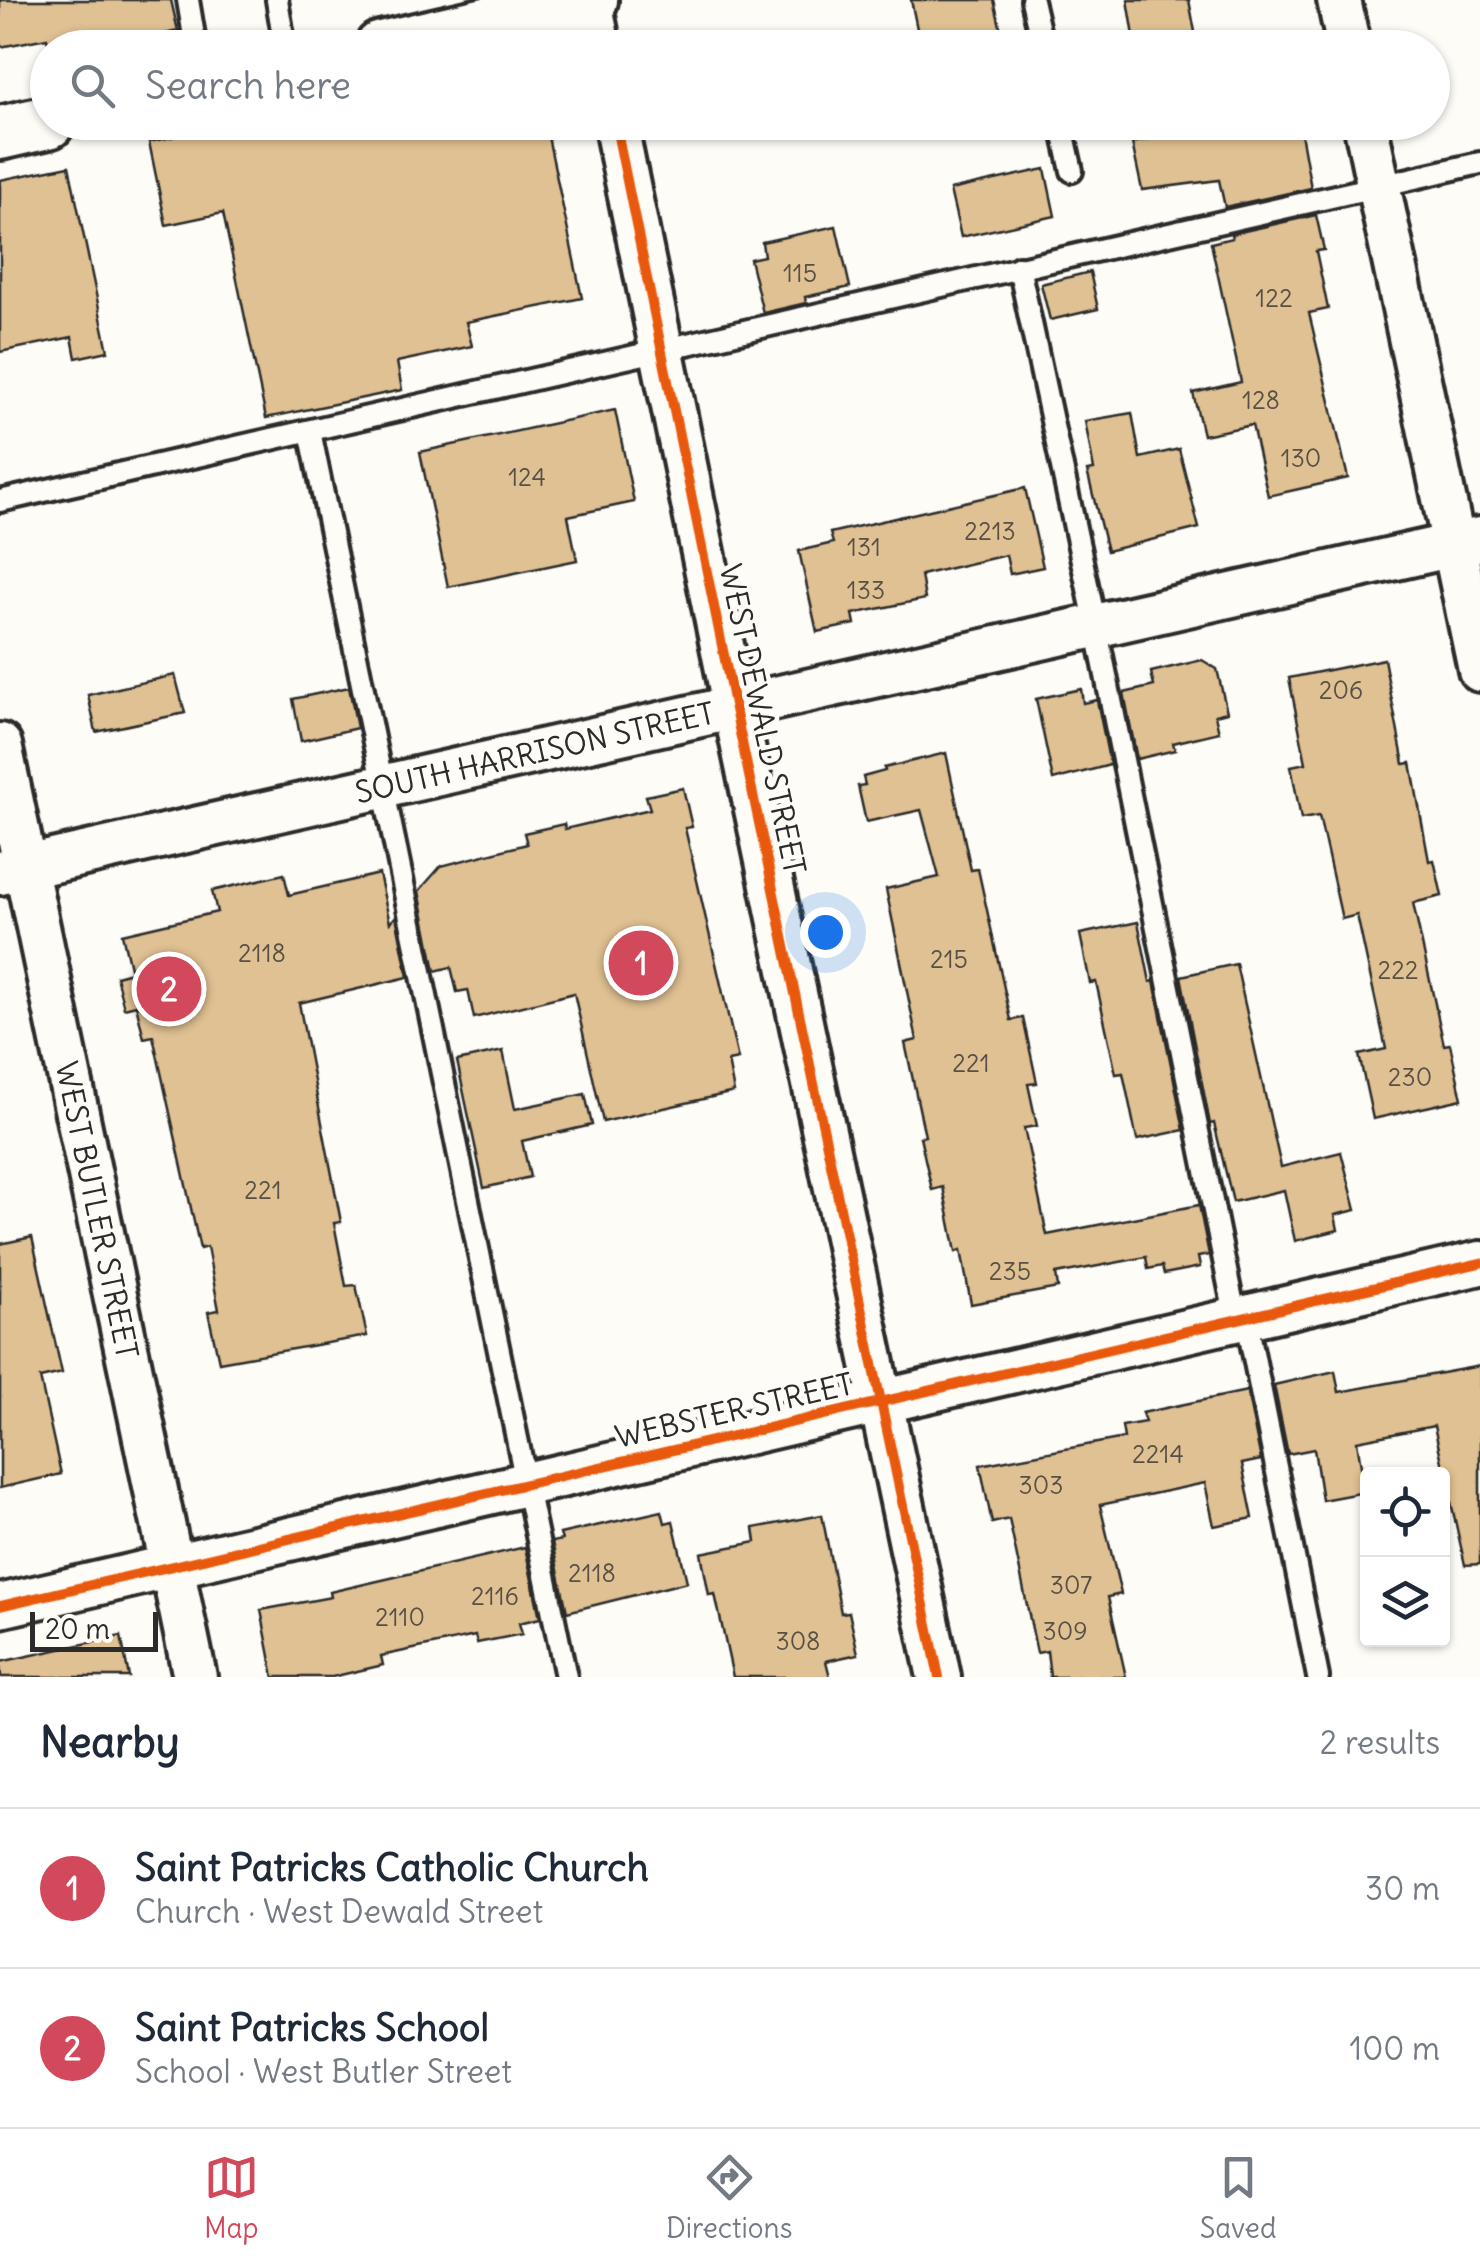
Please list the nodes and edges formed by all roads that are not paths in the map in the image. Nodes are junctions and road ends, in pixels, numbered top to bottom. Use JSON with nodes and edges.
{"nodes":[{"id":1,"x":188,"y":0,"type":"edge"},
{"id":2,"x":276,"y":0,"type":"edge"},
{"id":3,"x":590,"y":0,"type":"edge"},
{"id":4,"x":1032,"y":0,"type":"edge"},
{"id":5,"x":1339,"y":0,"type":"edge"},
{"id":6,"x":193,"y":30,"type":"edge"},
{"id":7,"x":282,"y":30,"type":"edge"},
{"id":8,"x":459,"y":30,"type":"edge"},
{"id":9,"x":596,"y":30,"type":"edge"},
{"id":10,"x":1040,"y":30,"type":"edge"},
{"id":11,"x":1345,"y":30,"type":"edge"},
{"id":12,"x":30,"y":126,"type":"edge"},
{"id":13,"x":0,"y":133,"type":"edge"},
{"id":14,"x":618,"y":140,"type":"edge"},
{"id":15,"x":1065,"y":140,"type":"edge"},
{"id":16,"x":1369,"y":140,"type":"edge"},
{"id":17,"x":1480,"y":163,"type":"edge"},
{"id":18,"x":1072,"y":171,"type":"dead end"},
{"id":19,"x":1379,"y":186,"type":"junction"},
{"id":20,"x":1019,"y":267,"type":"junction"},
{"id":21,"x":661,"y":349,"type":"junction"},
{"id":22,"x":310,"y":431,"type":"junction"},
{"id":23,"x":0,"y":502,"type":"edge"},
{"id":24,"x":1467,"y":542,"type":"edge"},
{"id":25,"x":1096,"y":626,"type":"junction"},
{"id":26,"x":1480,"y":670,"type":"edge"},
{"id":27,"x":734,"y":709,"type":"junction"},
{"id":28,"x":0,"y":745,"type":"edge"},
{"id":29,"x":384,"y":787,"type":"junction"},
{"id":30,"x":13,"y":870,"type":"edge"},
{"id":31,"x":1480,"y":1263,"type":"edge"},
{"id":32,"x":1241,"y":1318,"type":"junction"},
{"id":33,"x":882,"y":1401,"type":"junction"},
{"id":34,"x":526,"y":1485,"type":"junction"},
{"id":35,"x":172,"y":1568,"type":"junction"},
{"id":36,"x":0,"y":1606,"type":"edge"},
{"id":37,"x":195,"y":1677,"type":"edge"},
{"id":38,"x":566,"y":1677,"type":"edge"},
{"id":39,"x":940,"y":1677,"type":"edge"},
{"id":40,"x":1318,"y":1677,"type":"edge"}],
"edges":[{"from":1,"to":6,"type":"lane"},
{"from":2,"to":7,"type":"lane"},
{"from":3,"to":8,"type":"street"},
{"from":3,"to":9,"type":"street"},
{"from":4,"to":10,"type":"lane"},
{"from":5,"to":11,"type":"street"},
{"from":12,"to":13,"type":"street"},
{"from":14,"to":21,"type":"street","name":"WEST DEWALD STREET"},
{"from":15,"to":18,"type":"lane"},
{"from":16,"to":19,"type":"street"},
{"from":17,"to":19,"type":"lane"},
{"from":19,"to":20,"type":"lane"},
{"from":19,"to":24,"type":"street"},
{"from":20,"to":21,"type":"lane"},
{"from":20,"to":25,"type":"lane"},
{"from":21,"to":22,"type":"lane"},
{"from":21,"to":27,"type":"street","name":"WEST DEWALD STREET"},
{"from":22,"to":23,"type":"lane"},
{"from":22,"to":29,"type":"lane"},
{"from":24,"to":25,"type":"street","name":"SOUTH HARRISON STREET"},
{"from":24,"to":26,"type":"street"},
{"from":25,"to":27,"type":"street","name":"SOUTH HARRISON STREET"},
{"from":25,"to":32,"type":"lane"},
{"from":27,"to":29,"type":"street","name":"SOUTH HARRISON STREET"},
{"from":27,"to":33,"type":"street","name":"WEST DEWALD STREET"},
{"from":28,"to":30,"type":"street","name":"WEST BUTLER STREET"},
{"from":29,"to":30,"type":"street","name":"SOUTH HARRISON STREET"},
{"from":29,"to":34,"type":"lane"},
{"from":30,"to":35,"type":"street","name":"WEST BUTLER STREET"},
{"from":31,"to":32,"type":"street","name":"WEBSTER STREET"},
{"from":32,"to":33,"type":"street","name":"WEBSTER STREET"},
{"from":32,"to":40,"type":"lane"},
{"from":33,"to":34,"type":"street","name":"WEBSTER STREET"},
{"from":33,"to":39,"type":"street","name":"WEST DEWALD STREET"},
{"from":34,"to":35,"type":"street","name":"WEBSTER STREET"},
{"from":34,"to":38,"type":"lane"},
{"from":35,"to":36,"type":"street","name":"WEBSTER STREET"},
{"from":35,"to":37,"type":"street","name":"WEST BUTLER STREET"}]}
